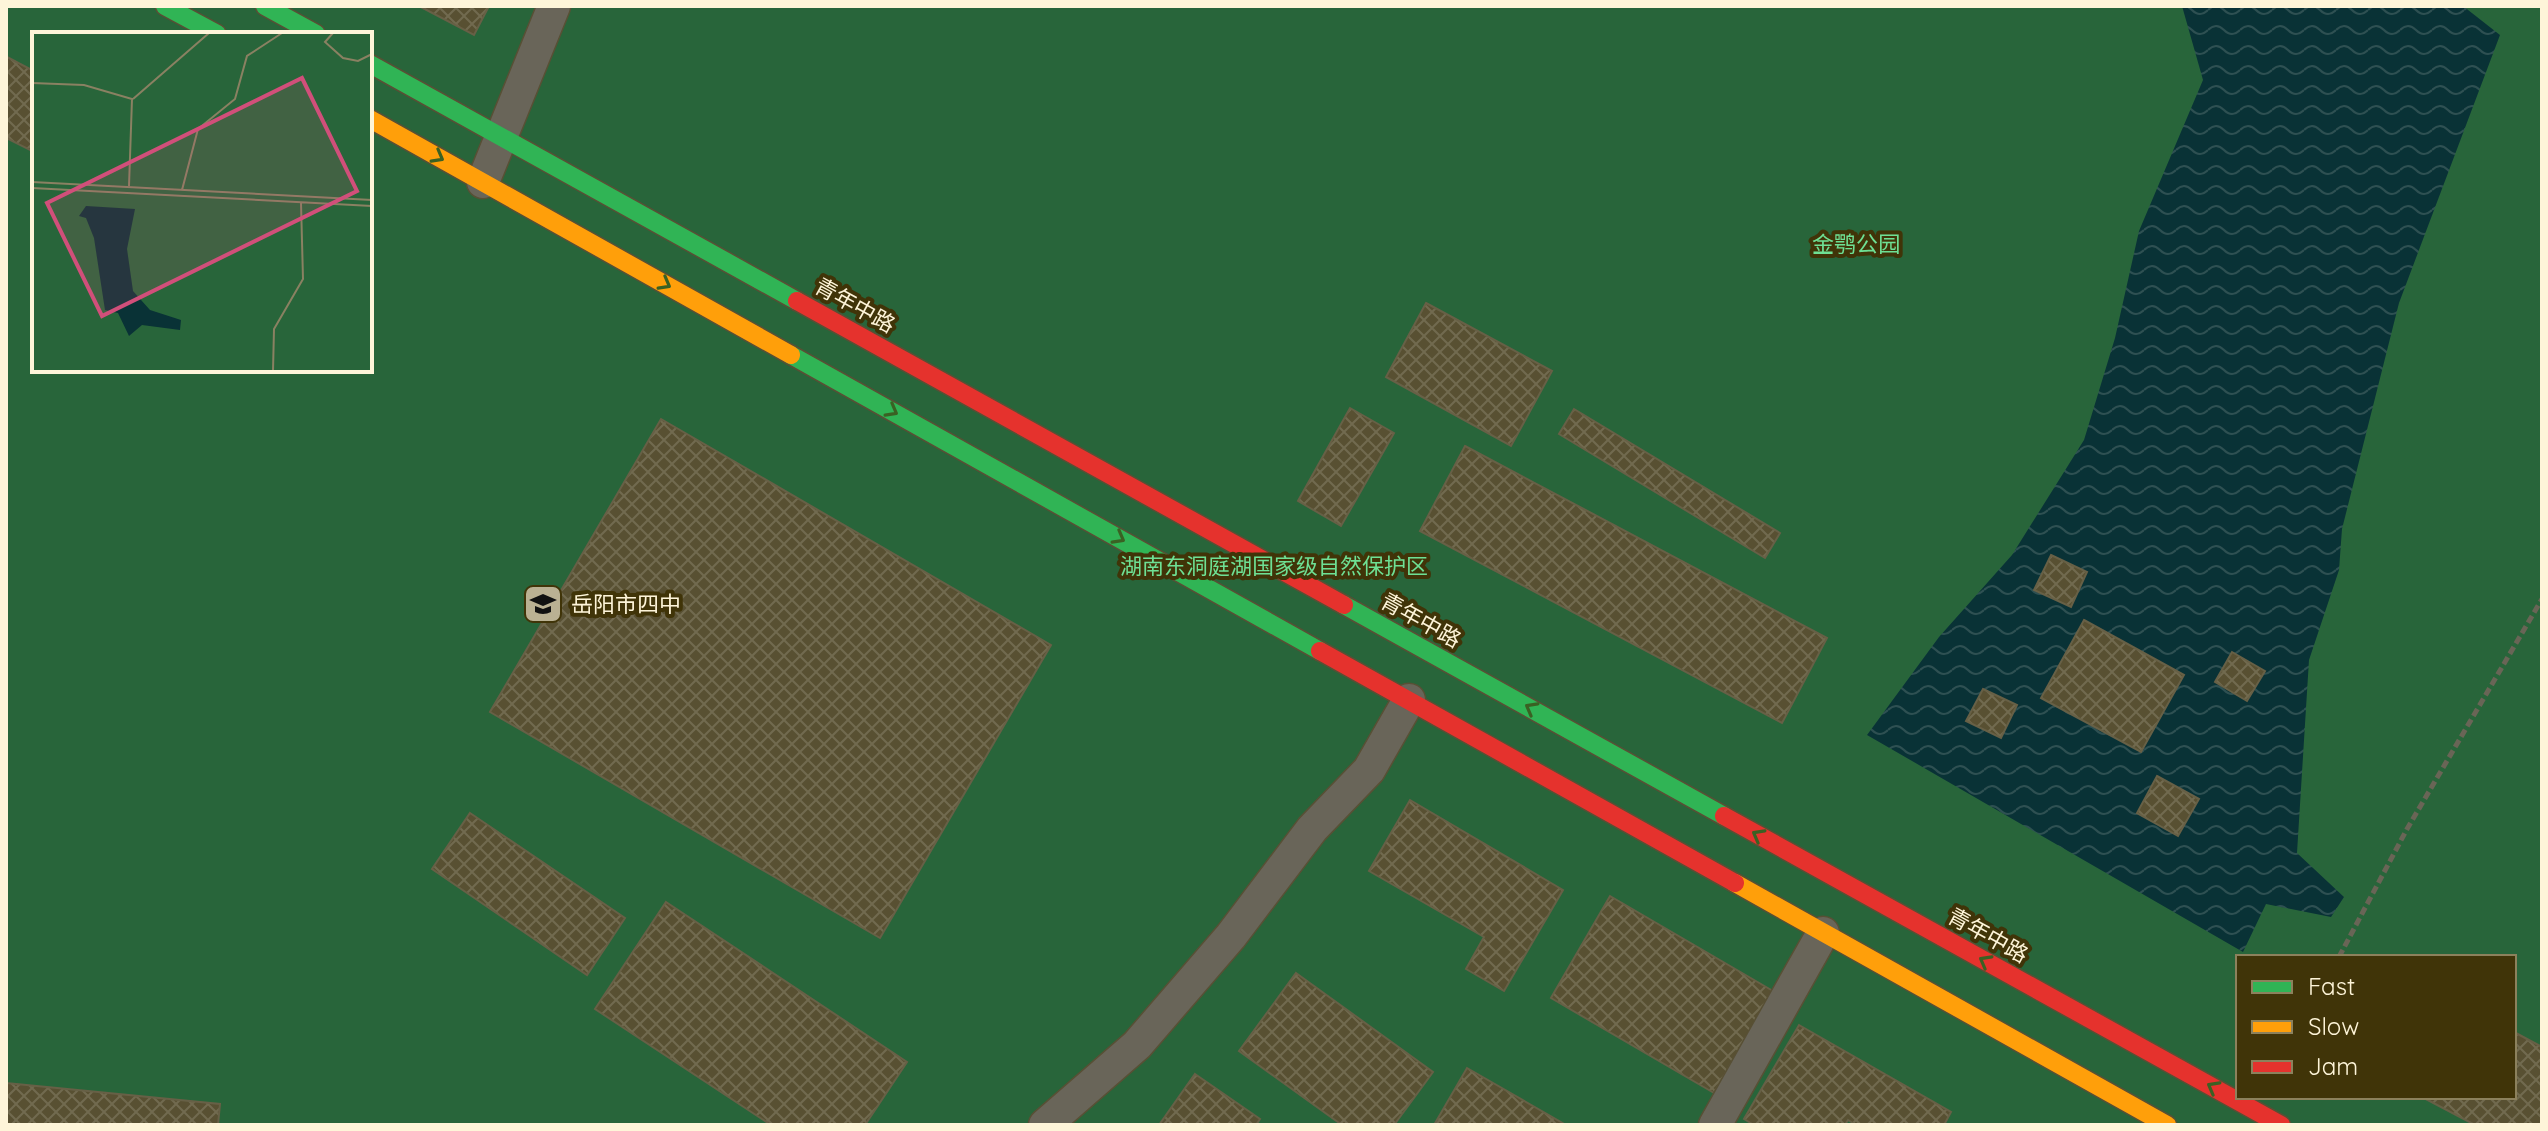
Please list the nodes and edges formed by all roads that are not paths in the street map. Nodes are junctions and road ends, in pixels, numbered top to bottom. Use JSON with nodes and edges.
{"nodes":[{"id":1,"x":165,"y":6,"type":"edge"},
{"id":2,"x":265,"y":6,"type":"edge"},
{"id":3,"x":554,"y":6,"type":"edge"},
{"id":4,"x":213,"y":32,"type":"edge"},
{"id":5,"x":312,"y":32,"type":"edge"},
{"id":6,"x":372,"y":65,"type":"edge"},
{"id":7,"x":372,"y":120,"type":"edge"},
{"id":8,"x":501,"y":136,"type":"junction"},
{"id":9,"x":483,"y":182,"type":"junction"},
{"id":10,"x":1409,"y":700,"type":"junction"},
{"id":11,"x":1823,"y":933,"type":"junction"},
{"id":12,"x":1045,"y":1125,"type":"edge"},
{"id":13,"x":1715,"y":1125,"type":"edge"},
{"id":14,"x":2167,"y":1125,"type":"edge"},
{"id":15,"x":2281,"y":1125,"type":"edge"}],
"edges":[{"from":1,"to":4,"type":"main road"},
{"from":2,"to":5,"type":"main road"},
{"from":3,"to":8,"type":"street"},
{"from":6,"to":8,"type":"main road","name":"青年中路"},
{"from":7,"to":9,"type":"main road","one_way":true},
{"from":8,"to":9,"type":"street"},
{"from":15,"to":8,"type":"main road","name":"青年中路","one_way":true},
{"from":9,"to":10,"type":"main road","one_way":true},
{"from":10,"to":11,"type":"main road"},
{"from":10,"to":12,"type":"street"},
{"from":11,"to":13,"type":"street"},
{"from":11,"to":14,"type":"main road"}]}
